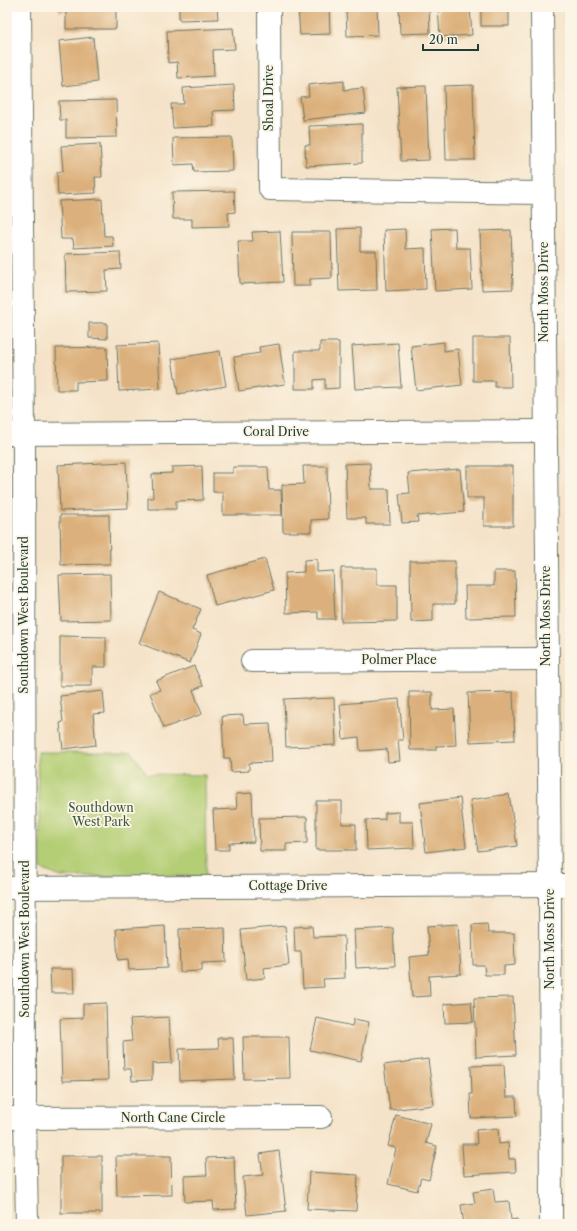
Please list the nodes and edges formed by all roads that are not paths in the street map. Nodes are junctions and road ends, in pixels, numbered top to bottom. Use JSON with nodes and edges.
{"nodes":[{"id":1,"x":20,"y":7,"type":"edge"},
{"id":2,"x":269,"y":7,"type":"edge"},
{"id":3,"x":542,"y":7,"type":"edge"},
{"id":4,"x":543,"y":193,"type":"junction"},
{"id":5,"x":545,"y":431,"type":"junction"},
{"id":6,"x":16,"y":434,"type":"edge"},
{"id":7,"x":547,"y":659,"type":"junction"},
{"id":8,"x":252,"y":661,"type":"dead end"},
{"id":9,"x":560,"y":885,"type":"edge"},
{"id":10,"x":16,"y":888,"type":"edge"},
{"id":11,"x":321,"y":1117,"type":"dead end"},
{"id":12,"x":16,"y":1118,"type":"edge"},
{"id":13,"x":27,"y":1224,"type":"edge"},
{"id":14,"x":551,"y":1224,"type":"edge"}],
"edges":[{"from":1,"to":6,"type":"street","name":"Southdown West Boulevard"},
{"from":2,"to":4,"type":"street","name":"Shoal Drive"},
{"from":3,"to":4,"type":"street","name":"North Moss Drive"},
{"from":4,"to":5,"type":"street","name":"North Moss Drive"},
{"from":5,"to":6,"type":"street","name":"Coral Drive"},
{"from":5,"to":7,"type":"street","name":"North Moss Drive"},
{"from":6,"to":10,"type":"street","name":"Southdown West Boulevard"},
{"from":7,"to":8,"type":"street","name":"Polmer Place"},
{"from":7,"to":9,"type":"street","name":"North Moss Drive"},
{"from":9,"to":10,"type":"street","name":"Cottage Drive"},
{"from":9,"to":14,"type":"street","name":"North Moss Drive"},
{"from":10,"to":12,"type":"street","name":"Southdown West Boulevard"},
{"from":11,"to":12,"type":"street","name":"North Cane Circle"},
{"from":12,"to":13,"type":"street","name":"Southdown West Boulevard"}]}
